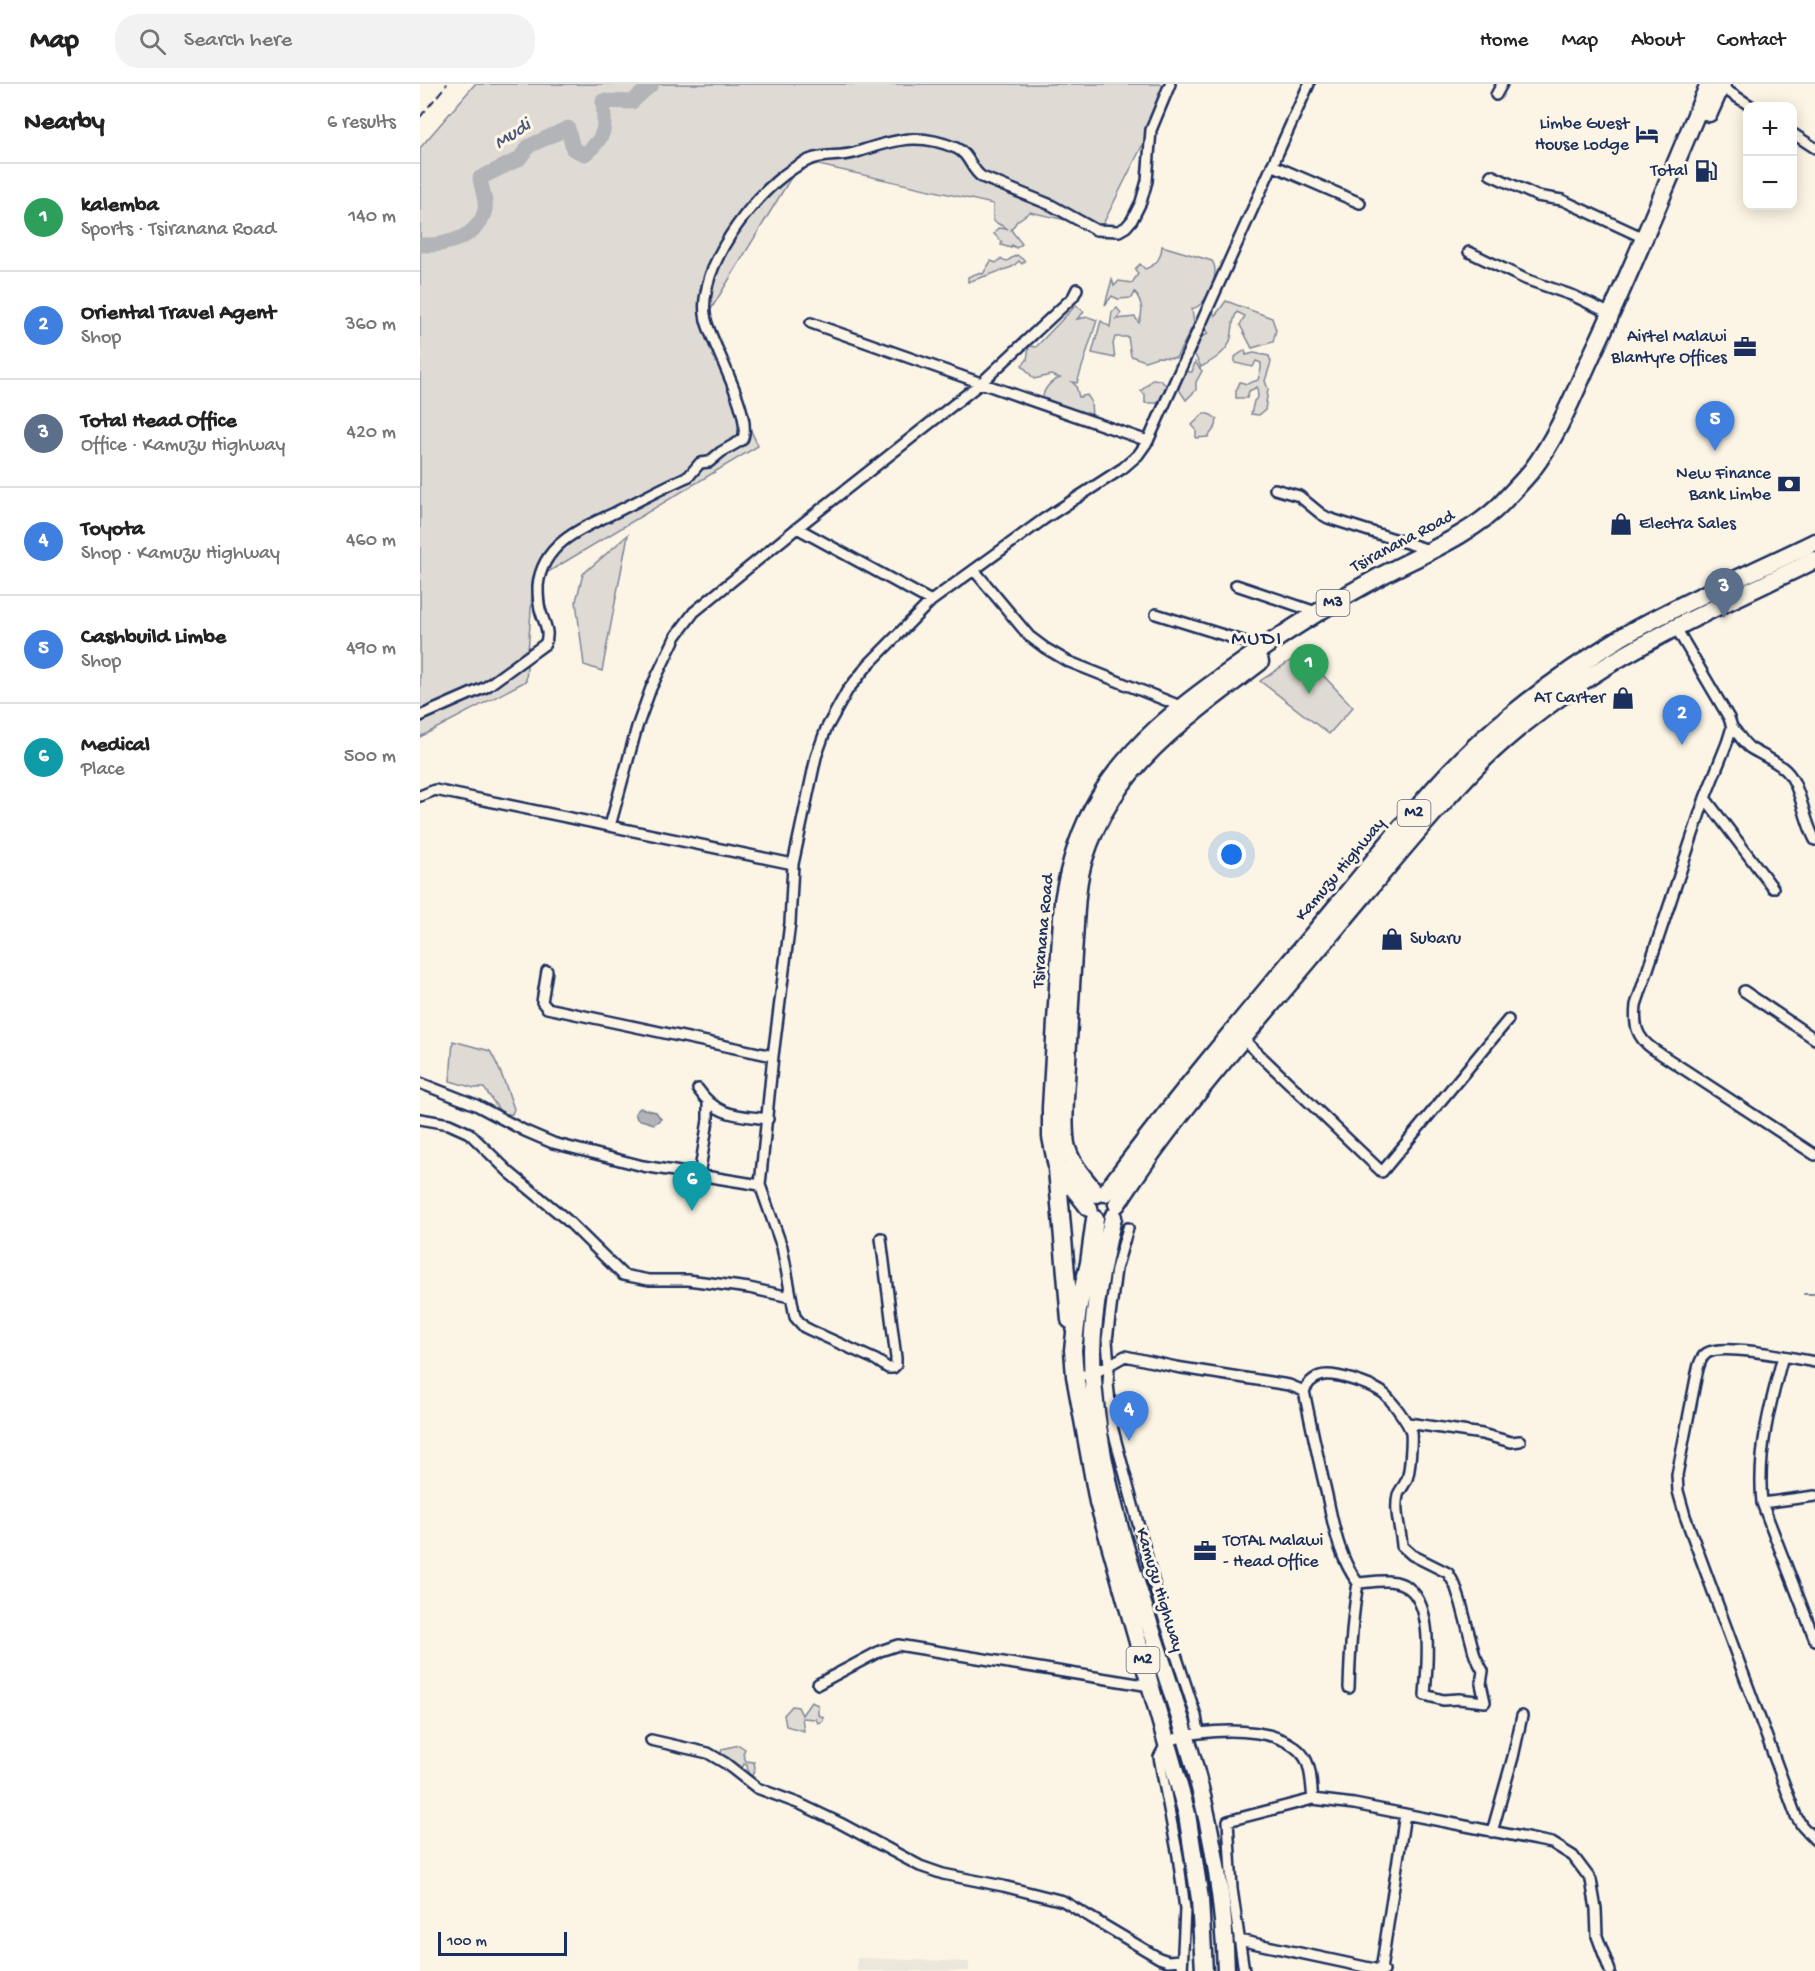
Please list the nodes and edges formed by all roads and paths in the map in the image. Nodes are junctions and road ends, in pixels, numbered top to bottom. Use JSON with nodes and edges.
{"nodes":[{"id":1,"x":1170,"y":84,"type":"edge"},
{"id":2,"x":1309,"y":84,"type":"edge"},
{"id":3,"x":1502,"y":84,"type":"edge"},
{"id":4,"x":1717,"y":85,"type":"edge"},
{"id":5,"x":1496,"y":95,"type":"dead end"},
{"id":6,"x":1745,"y":102,"type":"edge"},
{"id":7,"x":1797,"y":137,"type":"edge"},
{"id":8,"x":1815,"y":148,"type":"edge"},
{"id":9,"x":1272,"y":165,"type":"junction"},
{"id":10,"x":1491,"y":175,"type":"dead end"},
{"id":11,"x":1360,"y":203,"type":"dead end"},
{"id":12,"x":1644,"y":237,"type":"junction"},
{"id":13,"x":1469,"y":252,"type":"dead end"},
{"id":14,"x":1077,"y":289,"type":"dead end"},
{"id":15,"x":1611,"y":314,"type":"junction"},
{"id":16,"x":811,"y":323,"type":"dead end"},
{"id":17,"x":981,"y":383,"type":"junction"},
{"id":18,"x":1148,"y":441,"type":"junction"},
{"id":19,"x":1275,"y":489,"type":"dead end"},
{"id":20,"x":797,"y":528,"type":"junction"},
{"id":21,"x":1815,"y":542,"type":"edge"},
{"id":22,"x":1429,"y":550,"type":"junction"},
{"id":23,"x":1815,"y":560,"type":"edge"},
{"id":24,"x":974,"y":570,"type":"junction"},
{"id":25,"x":1236,"y":585,"type":"dead end"},
{"id":26,"x":932,"y":602,"type":"junction"},
{"id":27,"x":1316,"y":612,"type":"junction"},
{"id":28,"x":1156,"y":614,"type":"dead end"},
{"id":29,"x":1676,"y":628,"type":"junction"},
{"id":30,"x":1262,"y":647,"type":"junction"},
{"id":31,"x":1185,"y":711,"type":"junction"},
{"id":32,"x":420,"y":716,"type":"edge"},
{"id":33,"x":1732,"y":727,"type":"junction"},
{"id":34,"x":420,"y":796,"type":"edge"},
{"id":35,"x":1704,"y":798,"type":"junction"},
{"id":36,"x":610,"y":826,"type":"junction"},
{"id":37,"x":1815,"y":840,"type":"edge"},
{"id":38,"x":794,"y":864,"type":"junction"},
{"id":39,"x":1773,"y":888,"type":"dead end"},
{"id":40,"x":547,"y":971,"type":"dead end"},
{"id":41,"x":1744,"y":991,"type":"dead end"},
{"id":42,"x":1508,"y":1020,"type":"dead end"},
{"id":43,"x":1243,"y":1039,"type":"junction"},
{"id":44,"x":1815,"y":1039,"type":"edge"},
{"id":45,"x":773,"y":1056,"type":"junction"},
{"id":46,"x":420,"y":1083,"type":"edge"},
{"id":47,"x":698,"y":1089,"type":"dead end"},
{"id":48,"x":708,"y":1103,"type":"junction"},
{"id":49,"x":420,"y":1119,"type":"edge"},
{"id":50,"x":768,"y":1119,"type":"junction"},
{"id":51,"x":1815,"y":1155,"type":"edge"},
{"id":52,"x":1057,"y":1167,"type":"junction"},
{"id":53,"x":699,"y":1176,"type":"junction"},
{"id":54,"x":760,"y":1185,"type":"junction"},
{"id":55,"x":1102,"y":1206,"type":"junction"},
{"id":56,"x":1128,"y":1228,"type":"dead end"},
{"id":57,"x":881,"y":1238,"type":"dead end"},
{"id":58,"x":790,"y":1297,"type":"junction"},
{"id":59,"x":1073,"y":1350,"type":"junction"},
{"id":60,"x":1783,"y":1356,"type":"junction"},
{"id":61,"x":1815,"y":1362,"type":"edge"},
{"id":62,"x":1109,"y":1366,"type":"junction"},
{"id":63,"x":1093,"y":1374,"type":"junction"},
{"id":64,"x":1075,"y":1376,"type":"junction"},
{"id":65,"x":1304,"y":1392,"type":"junction"},
{"id":66,"x":1408,"y":1423,"type":"junction"},
{"id":67,"x":1520,"y":1441,"type":"dead end"},
{"id":68,"x":1815,"y":1496,"type":"edge"},
{"id":69,"x":1762,"y":1503,"type":"junction"},
{"id":70,"x":1358,"y":1583,"type":"junction"},
{"id":71,"x":1815,"y":1640,"type":"edge"},
{"id":72,"x":818,"y":1683,"type":"dead end"},
{"id":73,"x":1150,"y":1686,"type":"junction"},
{"id":74,"x":1349,"y":1688,"type":"dead end"},
{"id":75,"x":1522,"y":1716,"type":"dead end"},
{"id":76,"x":1192,"y":1734,"type":"junction"},
{"id":77,"x":651,"y":1740,"type":"dead end"},
{"id":78,"x":1167,"y":1742,"type":"junction"},
{"id":79,"x":1313,"y":1799,"type":"junction"},
{"id":80,"x":1405,"y":1814,"type":"junction"},
{"id":81,"x":1492,"y":1832,"type":"junction"},
{"id":82,"x":1815,"y":1840,"type":"edge"},
{"id":83,"x":1239,"y":1940,"type":"junction"},
{"id":84,"x":1182,"y":1960,"type":"junction"},
{"id":85,"x":1182,"y":1971,"type":"edge"},
{"id":86,"x":1204,"y":1971,"type":"edge"},
{"id":87,"x":1226,"y":1971,"type":"edge"},
{"id":88,"x":1244,"y":1971,"type":"edge"},
{"id":89,"x":1382,"y":1971,"type":"edge"},
{"id":90,"x":1610,"y":1971,"type":"edge"}],
"edges":[{"from":1,"to":32,"type":"street"},
{"from":2,"to":9,"type":"street"},
{"from":3,"to":5,"type":"street"},
{"from":4,"to":6,"type":"street"},
{"from":4,"to":12,"type":"highway","name":"Tsiranana Road","number":"M3"},
{"from":4,"to":31,"type":"highway","name":"Tsiranana Road","number":"M3"},
{"from":7,"to":8,"type":"street"},
{"from":9,"to":11,"type":"street"},
{"from":9,"to":18,"type":"street"},
{"from":10,"to":12,"type":"street"},
{"from":12,"to":15,"type":"highway","name":"Tsiranana Road","number":"M3"},
{"from":13,"to":15,"type":"street"},
{"from":14,"to":17,"type":"street"},
{"from":15,"to":22,"type":"highway","name":"Tsiranana Road","number":"M3"},
{"from":16,"to":17,"type":"street"},
{"from":17,"to":18,"type":"street"},
{"from":17,"to":20,"type":"street"},
{"from":18,"to":24,"type":"street"},
{"from":19,"to":22,"type":"street"},
{"from":20,"to":26,"type":"street"},
{"from":20,"to":36,"type":"street"},
{"from":21,"to":55,"type":"highway","name":"Kamuzu Highway","number":"M2"},
{"from":22,"to":27,"type":"highway","name":"Tsiranana Road","number":"M3"},
{"from":23,"to":29,"type":"highway","name":"Kamuzu Highway","number":"M2"},
{"from":24,"to":26,"type":"street"},
{"from":24,"to":31,"type":"street"},
{"from":25,"to":27,"type":"street"},
{"from":26,"to":38,"type":"street"},
{"from":27,"to":30,"type":"highway","name":"Tsiranana Road","number":"M3"},
{"from":28,"to":30,"type":"street"},
{"from":29,"to":33,"type":"street"},
{"from":29,"to":43,"type":"highway","name":"Kamuzu Highway","number":"M2"},
{"from":30,"to":31,"type":"highway","name":"Tsiranana Road","number":"M3"},
{"from":31,"to":52,"type":"highway","name":"Tsiranana Road","number":"M3"},
{"from":31,"to":55,"type":"highway","name":"Tsiranana Road","number":"M3"},
{"from":33,"to":35,"type":"street"},
{"from":33,"to":37,"type":"street"},
{"from":34,"to":36,"type":"street"},
{"from":35,"to":39,"type":"street"},
{"from":35,"to":51,"type":"street"},
{"from":36,"to":38,"type":"street"},
{"from":38,"to":45,"type":"street"},
{"from":40,"to":45,"type":"street"},
{"from":41,"to":44,"type":"street"},
{"from":42,"to":43,"type":"street"},
{"from":43,"to":55,"type":"highway","name":"Kamuzu Highway","number":"M2"},
{"from":45,"to":50,"type":"street"},
{"from":46,"to":53,"type":"street"},
{"from":47,"to":48,"type":"street"},
{"from":48,"to":50,"type":"street"},
{"from":48,"to":53,"type":"street"},
{"from":49,"to":58,"type":"street"},
{"from":50,"to":54,"type":"street"},
{"from":52,"to":55,"type":"highway","name":"Tsiranana Road","number":"M3"},
{"from":52,"to":59,"type":"highway"},
{"from":53,"to":54,"type":"street"},
{"from":54,"to":58,"type":"street"},
{"from":55,"to":59,"type":"highway","name":"Kamuzu Highway","number":"M2"},
{"from":55,"to":63,"type":"highway","name":"Kamuzu Highway","number":"M2"},
{"from":56,"to":62,"type":"street"},
{"from":57,"to":58,"type":"street"},
{"from":59,"to":64,"type":"highway","name":"Kamuzu Highway","number":"M2"},
{"from":60,"to":61,"type":"street"},
{"from":60,"to":69,"type":"street"},
{"from":60,"to":82,"type":"street"},
{"from":62,"to":63,"type":"street"},
{"from":62,"to":65,"type":"street"},
{"from":62,"to":76,"type":"street"},
{"from":63,"to":64,"type":"street"},
{"from":63,"to":76,"type":"highway","name":"Kamuzu Highway","number":"M2"},
{"from":64,"to":73,"type":"highway","name":"Kamuzu Highway","number":"M2"},
{"from":65,"to":66,"type":"street"},
{"from":65,"to":70,"type":"street"},
{"from":66,"to":67,"type":"street"},
{"from":66,"to":70,"type":"street"},
{"from":68,"to":69,"type":"street"},
{"from":69,"to":71,"type":"street"},
{"from":70,"to":74,"type":"street"},
{"from":72,"to":73,"type":"street"},
{"from":73,"to":78,"type":"highway","name":"Kamuzu Highway","number":"M2"},
{"from":75,"to":81,"type":"street"},
{"from":76,"to":78,"type":"street"},
{"from":76,"to":79,"type":"street"},
{"from":76,"to":87,"type":"highway","name":"Kamuzu Highway","number":"M2"},
{"from":77,"to":84,"type":"street"},
{"from":78,"to":84,"type":"street"},
{"from":78,"to":86,"type":"highway","name":"Kamuzu Highway","number":"M2"},
{"from":79,"to":80,"type":"street"},
{"from":79,"to":83,"type":"street"},
{"from":80,"to":81,"type":"street"},
{"from":80,"to":89,"type":"street"},
{"from":81,"to":90,"type":"street"},
{"from":83,"to":88,"type":"street"},
{"from":83,"to":89,"type":"street"},
{"from":84,"to":85,"type":"street"}]}
